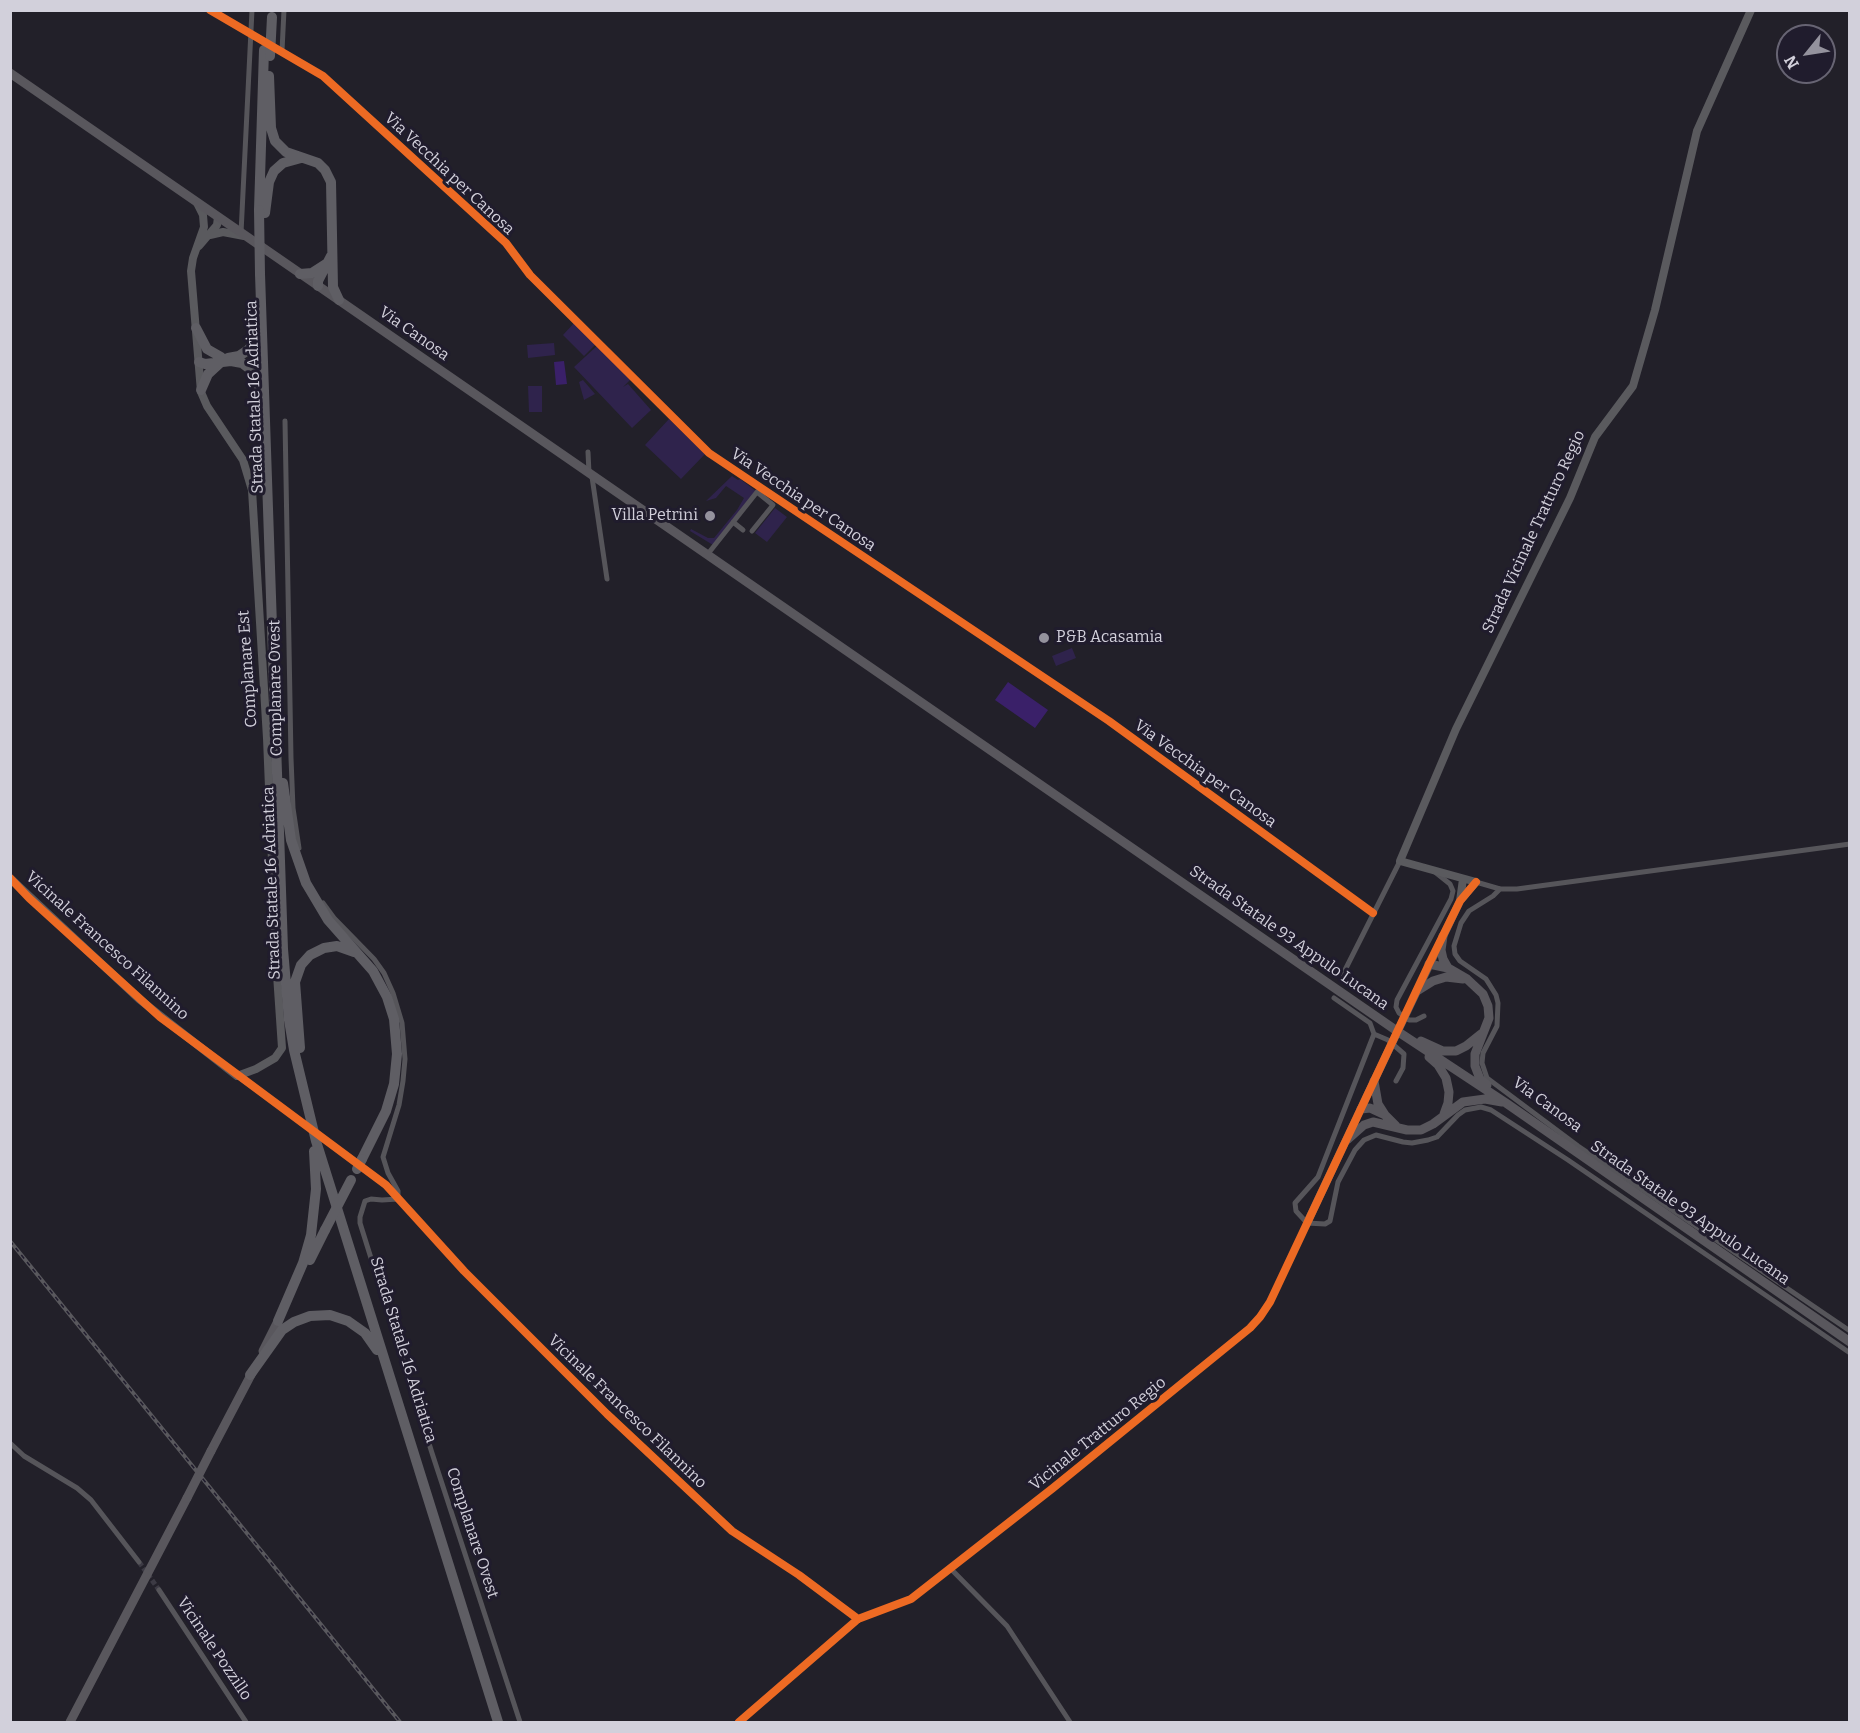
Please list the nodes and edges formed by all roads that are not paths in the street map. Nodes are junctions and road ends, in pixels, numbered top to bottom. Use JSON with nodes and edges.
{"nodes":[{"id":1,"x":210,"y":10,"type":"edge"},
{"id":2,"x":252,"y":10,"type":"edge"},
{"id":3,"x":284,"y":10,"type":"edge"},
{"id":4,"x":1751,"y":10,"type":"edge"},
{"id":5,"x":270,"y":12,"type":"edge"},
{"id":6,"x":251,"y":33,"type":"junction"},
{"id":7,"x":269,"y":51,"type":"junction"},
{"id":8,"x":282,"y":51,"type":"junction"},
{"id":9,"x":10,"y":74,"type":"edge"},
{"id":10,"x":269,"y":76,"type":"junction"},
{"id":11,"x":302,"y":157,"type":"junction"},
{"id":12,"x":197,"y":203,"type":"junction"},
{"id":13,"x":262,"y":212,"type":"junction"},
{"id":14,"x":218,"y":217,"type":"junction"},
{"id":15,"x":206,"y":235,"type":"junction"},
{"id":16,"x":244,"y":235,"type":"junction"},
{"id":17,"x":330,"y":265,"type":"junction"},
{"id":18,"x":300,"y":274,"type":"junction"},
{"id":19,"x":263,"y":276,"type":"junction"},
{"id":20,"x":318,"y":286,"type":"junction"},
{"id":21,"x":260,"y":294,"type":"junction"},
{"id":22,"x":339,"y":300,"type":"junction"},
{"id":23,"x":196,"y":328,"type":"junction"},
{"id":24,"x":221,"y":360,"type":"junction"},
{"id":25,"x":198,"y":362,"type":"junction"},
{"id":26,"x":201,"y":390,"type":"junction"},
{"id":27,"x":285,"y":421,"type":"dead end"},
{"id":28,"x":265,"y":448,"type":"junction"},
{"id":29,"x":588,"y":452,"type":"dead end"},
{"id":30,"x":590,"y":474,"type":"junction"},
{"id":31,"x":733,"y":522,"type":"junction"},
{"id":32,"x":743,"y":530,"type":"dead end"},
{"id":33,"x":752,"y":531,"type":"dead end"},
{"id":34,"x":707,"y":555,"type":"junction"},
{"id":35,"x":607,"y":579,"type":"dead end"},
{"id":36,"x":273,"y":593,"type":"junction"},
{"id":37,"x":801,"y":620,"type":"joint"},
{"id":38,"x":283,"y":777,"type":"junction"},
{"id":39,"x":1850,"y":844,"type":"edge"},
{"id":40,"x":1400,"y":861,"type":"junction"},
{"id":41,"x":1434,"y":870,"type":"junction"},
{"id":42,"x":10,"y":878,"type":"edge"},
{"id":43,"x":1463,"y":879,"type":"junction"},
{"id":44,"x":1476,"y":882,"type":"junction"},
{"id":45,"x":1500,"y":889,"type":"junction"},
{"id":46,"x":1460,"y":901,"type":"junction"},
{"id":47,"x":1373,"y":913,"type":"junction"},
{"id":48,"x":1443,"y":936,"type":"junction"},
{"id":49,"x":360,"y":954,"type":"junction"},
{"id":50,"x":1429,"y":964,"type":"junction"},
{"id":51,"x":1447,"y":973,"type":"junction"},
{"id":52,"x":1342,"y":976,"type":"dead end"},
{"id":53,"x":1417,"y":990,"type":"junction"},
{"id":54,"x":1334,"y":998,"type":"dead end"},
{"id":55,"x":1424,"y":1016,"type":"dead end"},
{"id":56,"x":1485,"y":1030,"type":"junction"},
{"id":57,"x":1397,"y":1031,"type":"junction"},
{"id":58,"x":1374,"y":1034,"type":"junction"},
{"id":59,"x":300,"y":1048,"type":"junction"},
{"id":60,"x":237,"y":1076,"type":"junction"},
{"id":61,"x":1374,"y":1081,"type":"junction"},
{"id":62,"x":1396,"y":1081,"type":"dead end"},
{"id":63,"x":305,"y":1103,"type":"junction"},
{"id":64,"x":1506,"y":1103,"type":"junction"},
{"id":65,"x":1361,"y":1109,"type":"junction"},
{"id":66,"x":1443,"y":1116,"type":"junction"},
{"id":67,"x":1383,"y":1119,"type":"junction"},
{"id":68,"x":300,"y":1121,"type":"tunnel mouth"},
{"id":69,"x":1347,"y":1140,"type":"junction"},
{"id":70,"x":327,"y":1141,"type":"tunnel mouth"},
{"id":71,"x":350,"y":1157,"type":"tunnel mouth"},
{"id":72,"x":362,"y":1166,"type":"junction"},
{"id":73,"x":399,"y":1199,"type":"junction"},
{"id":74,"x":1307,"y":1223,"type":"junction"},
{"id":75,"x":278,"y":1321,"type":"junction"},
{"id":76,"x":1850,"y":1330,"type":"edge"},
{"id":77,"x":1850,"y":1342,"type":"edge"},
{"id":78,"x":1850,"y":1353,"type":"edge"},
{"id":79,"x":250,"y":1375,"type":"junction"},
{"id":80,"x":398,"y":1404,"type":"junction"},
{"id":81,"x":10,"y":1443,"type":"edge"},
{"id":82,"x":139,"y":1562,"type":"tunnel mouth"},
{"id":83,"x":950,"y":1568,"type":"junction"},
{"id":84,"x":159,"y":1590,"type":"tunnel mouth"},
{"id":85,"x":858,"y":1619,"type":"junction"},
{"id":86,"x":70,"y":1722,"type":"edge"},
{"id":87,"x":246,"y":1722,"type":"edge"},
{"id":88,"x":498,"y":1722,"type":"edge"},
{"id":89,"x":504,"y":1722,"type":"edge"},
{"id":90,"x":520,"y":1722,"type":"edge"},
{"id":91,"x":739,"y":1722,"type":"edge"},
{"id":92,"x":1070,"y":1722,"type":"edge"}],
"edges":[{"from":1,"to":6,"type":"street","name":"Via Vecchia per Canosa"},
{"from":2,"to":6,"type":"street"},
{"from":3,"to":8,"type":"street"},
{"from":4,"to":40,"type":"street","name":"Strada Vicinale Tratturo Regio"},
{"from":5,"to":7,"type":"highway","name":"Strada Statale 16 Adriatica"},
{"from":6,"to":7,"type":"street","name":"Via Vecchia per Canosa"},
{"from":6,"to":16,"type":"street"},
{"from":7,"to":8,"type":"street","name":"Via Vecchia per Canosa"},
{"from":7,"to":10,"type":"highway","name":"Strada Statale 16 Adriatica"},
{"from":7,"to":13,"type":"highway","name":"Strada Statale 16 Adriatica"},
{"from":8,"to":47,"type":"street","name":"Via Vecchia per Canosa"},
{"from":9,"to":12,"type":"main road","name":"Via Canosa"},
{"from":10,"to":11,"type":"highway"},
{"from":10,"to":13,"type":"highway","name":"Strada Statale 16 Adriatica"},
{"from":11,"to":13,"type":"highway"},
{"from":11,"to":17,"type":"highway"},
{"from":12,"to":14,"type":"main road","name":"Via Canosa"},
{"from":12,"to":15,"type":"street","name":"Complanare Est"},
{"from":13,"to":19,"type":"highway","name":"Strada Statale 16 Adriatica"},
{"from":14,"to":15,"type":"street","name":"Complanare Est"},
{"from":14,"to":16,"type":"main road","name":"Via Canosa"},
{"from":15,"to":16,"type":"street"},
{"from":15,"to":23,"type":"street","name":"Complanare Est"},
{"from":16,"to":18,"type":"main road","name":"Via Canosa"},
{"from":17,"to":18,"type":"highway"},
{"from":17,"to":20,"type":"highway"},
{"from":17,"to":22,"type":"highway"},
{"from":18,"to":20,"type":"main road","name":"Via Canosa"},
{"from":19,"to":21,"type":"highway","name":"Strada Statale 16 Adriatica"},
{"from":19,"to":36,"type":"highway","name":"Strada Statale 16 Adriatica"},
{"from":20,"to":22,"type":"main road","name":"Via Canosa"},
{"from":21,"to":24,"type":"highway"},
{"from":21,"to":28,"type":"highway","name":"Strada Statale 16 Adriatica"},
{"from":22,"to":30,"type":"main road","name":"Via Canosa"},
{"from":23,"to":24,"type":"highway"},
{"from":23,"to":25,"type":"street","name":"Complanare Est"},
{"from":24,"to":25,"type":"highway"},
{"from":24,"to":26,"type":"highway"},
{"from":24,"to":28,"type":"highway"},
{"from":25,"to":26,"type":"street","name":"Complanare Est"},
{"from":26,"to":60,"type":"street","name":"Complanare Est"},
{"from":27,"to":73,"type":"street","name":"Complanare Ovest"},
{"from":28,"to":36,"type":"highway","name":"Strada Statale 16 Adriatica"},
{"from":29,"to":30,"type":"street"},
{"from":30,"to":34,"type":"main road","name":"Via Canosa"},
{"from":30,"to":35,"type":"street"},
{"from":31,"to":32,"type":"street"},
{"from":31,"to":33,"type":"street"},
{"from":31,"to":34,"type":"street"},
{"from":34,"to":37,"type":"main road","name":"Via Canosa"},
{"from":36,"to":38,"type":"highway","name":"Strada Statale 16 Adriatica"},
{"from":36,"to":63,"type":"highway","name":"Strada Statale 16 Adriatica"},
{"from":37,"to":57,"type":"main road","name":"Strada Statale 93 Appulo Lucana"},
{"from":38,"to":49,"type":"highway"},
{"from":38,"to":59,"type":"highway","name":"Strada Statale 16 Adriatica"},
{"from":39,"to":45,"type":"street"},
{"from":40,"to":41,"type":"street"},
{"from":40,"to":47,"type":"street"},
{"from":41,"to":43,"type":"street"},
{"from":41,"to":55,"type":"street"},
{"from":42,"to":60,"type":"street","name":"Vicinale Francesco Filannino"},
{"from":43,"to":44,"type":"street"},
{"from":43,"to":46,"type":"street"},
{"from":44,"to":45,"type":"street"},
{"from":44,"to":46,"type":"street"},
{"from":45,"to":76,"type":"street","name":"Via Canosa"},
{"from":46,"to":48,"type":"street"},
{"from":47,"to":52,"type":"street"},
{"from":48,"to":50,"type":"street"},
{"from":48,"to":51,"type":"main road"},
{"from":49,"to":59,"type":"highway"},
{"from":49,"to":72,"type":"highway"},
{"from":50,"to":51,"type":"main road"},
{"from":50,"to":53,"type":"street"},
{"from":51,"to":53,"type":"main road"},
{"from":51,"to":56,"type":"main road"},
{"from":53,"to":61,"type":"street","bridge":true},
{"from":54,"to":58,"type":"street"},
{"from":56,"to":57,"type":"main road"},
{"from":56,"to":64,"type":"main road"},
{"from":57,"to":64,"type":"main road","name":"Strada Statale 93 Appulo Lucana"},
{"from":57,"to":66,"type":"main road"},
{"from":58,"to":62,"type":"street"},
{"from":58,"to":74,"type":"street"},
{"from":59,"to":89,"type":"highway","name":"Strada Statale 16 Adriatica"},
{"from":60,"to":68,"type":"street","name":"Vicinale Francesco Filannino"},
{"from":61,"to":65,"type":"street"},
{"from":61,"to":67,"type":"main road"},
{"from":63,"to":75,"type":"highway"},
{"from":63,"to":80,"type":"highway","name":"Strada Statale 16 Adriatica"},
{"from":64,"to":66,"type":"main road"},
{"from":64,"to":77,"type":"main road","name":"Strada Statale 93 Appulo Lucana"},
{"from":65,"to":67,"type":"main road"},
{"from":65,"to":69,"type":"street"},
{"from":66,"to":67,"type":"main road"},
{"from":67,"to":69,"type":"main road"},
{"from":69,"to":74,"type":"street"},
{"from":70,"to":71,"type":"street"},
{"from":72,"to":73,"type":"street","name":"Vicinale Francesco Filannino"},
{"from":72,"to":75,"type":"highway","bridge":true},
{"from":73,"to":85,"type":"street","name":"Vicinale Francesco Filannino"},
{"from":73,"to":90,"type":"street","name":"Complanare Ovest"},
{"from":74,"to":78,"type":"street","name":"Via Canosa"},
{"from":74,"to":83,"type":"street","name":"Vicinale Tratturo Regio"},
{"from":75,"to":79,"type":"main road"},
{"from":79,"to":80,"type":"highway"},
{"from":79,"to":86,"type":"main road","bridge":true},
{"from":80,"to":88,"type":"highway","name":"Strada Statale 16 Adriatica"},
{"from":81,"to":82,"type":"street"},
{"from":83,"to":85,"type":"street","name":"Vicinale Tratturo Regio"},
{"from":83,"to":92,"type":"street"},
{"from":84,"to":87,"type":"street","name":"Vicinale Pozzillo"},
{"from":85,"to":91,"type":"street"}]}
